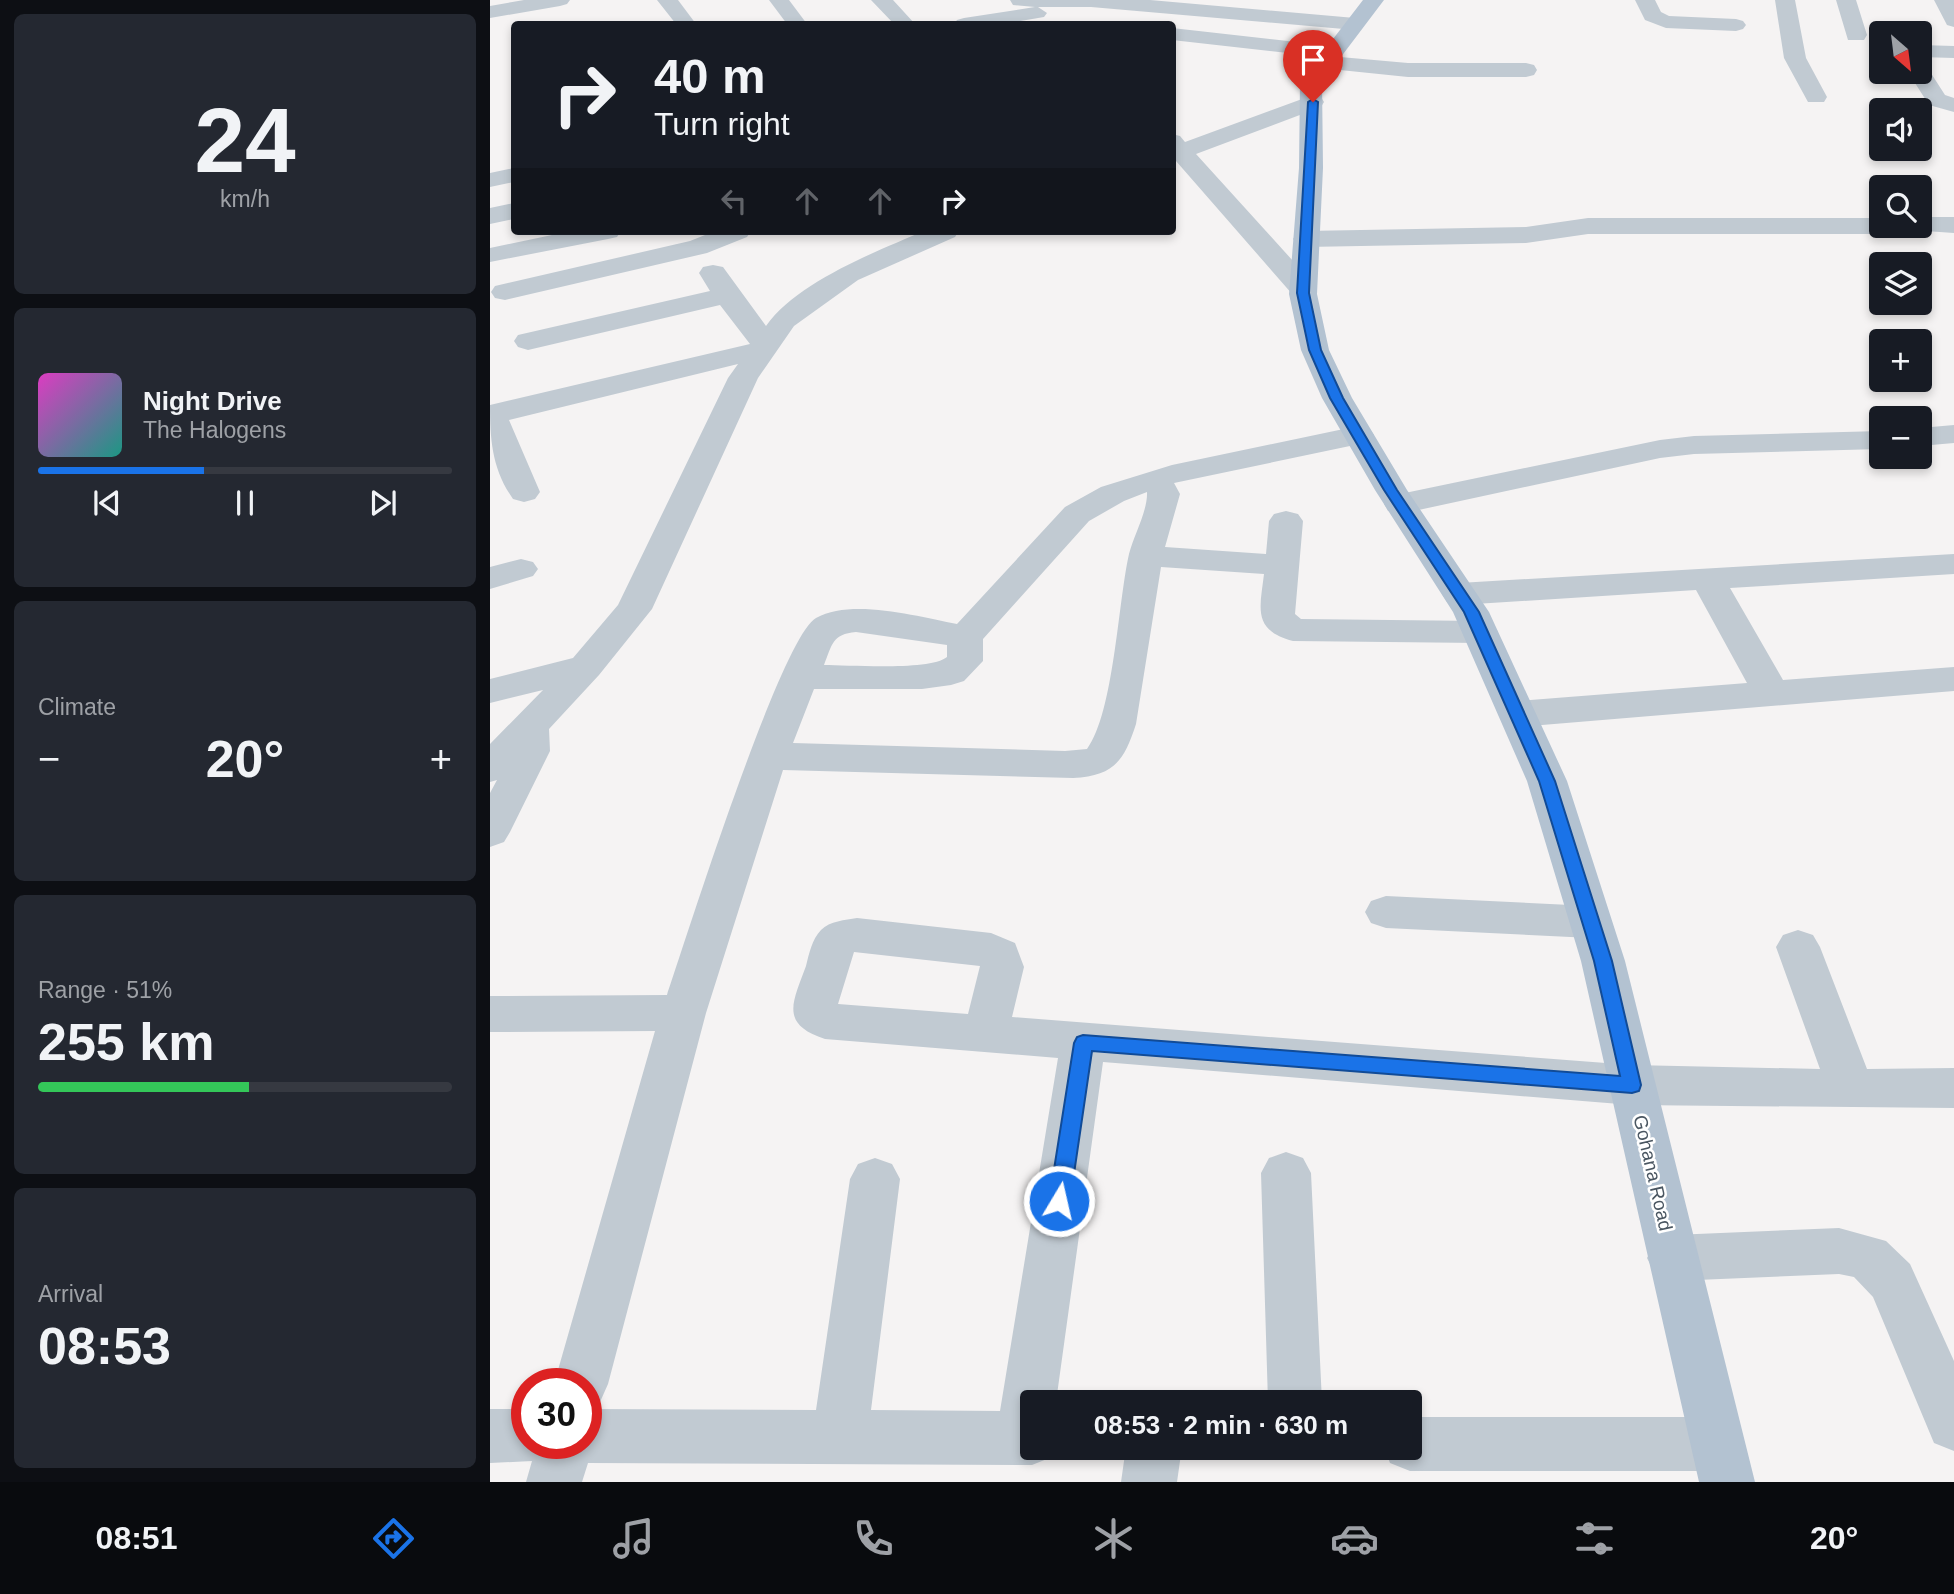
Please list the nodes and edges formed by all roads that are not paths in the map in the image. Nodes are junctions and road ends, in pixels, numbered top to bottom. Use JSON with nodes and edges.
{"nodes":[{"id":1,"x":667,"y":0,"type":"edge"},
{"id":2,"x":779,"y":0,"type":"edge"},
{"id":3,"x":881,"y":0,"type":"edge"},
{"id":4,"x":1374,"y":0,"type":"edge"},
{"id":5,"x":1391,"y":0,"type":"edge"},
{"id":6,"x":1645,"y":0,"type":"edge"},
{"id":7,"x":1785,"y":0,"type":"edge"},
{"id":8,"x":1846,"y":0,"type":"edge"},
{"id":9,"x":1944,"y":0,"type":"edge"},
{"id":10,"x":550,"y":1,"type":"edge"},
{"id":11,"x":490,"y":12,"type":"edge"},
{"id":12,"x":1039,"y":14,"type":"edge"},
{"id":13,"x":1954,"y":20,"type":"edge"},
{"id":14,"x":558,"y":21,"type":"edge"},
{"id":15,"x":684,"y":21,"type":"edge"},
{"id":16,"x":795,"y":21,"type":"edge"},
{"id":17,"x":902,"y":21,"type":"edge"},
{"id":18,"x":986,"y":21,"type":"edge"},
{"id":19,"x":1355,"y":24,"type":"junction"},
{"id":20,"x":1736,"y":24,"type":"dead end"},
{"id":21,"x":1176,"y":35,"type":"edge"},
{"id":22,"x":1856,"y":35,"type":"dead end"},
{"id":23,"x":1932,"y":51,"type":"edge"},
{"id":24,"x":1954,"y":52,"type":"edge"},
{"id":25,"x":1336,"y":57,"type":"junction"},
{"id":26,"x":1526,"y":70,"type":"dead end"},
{"id":27,"x":1927,"y":84,"type":"edge"},
{"id":28,"x":1313,"y":96,"type":"junction"},
{"id":29,"x":1816,"y":97,"type":"dead end"},
{"id":30,"x":1954,"y":105,"type":"edge"},
{"id":31,"x":1176,"y":149,"type":"edge"},
{"id":32,"x":511,"y":176,"type":"edge"},
{"id":33,"x":490,"y":180,"type":"edge"},
{"id":34,"x":511,"y":212,"type":"edge"},
{"id":35,"x":490,"y":216,"type":"edge"},
{"id":36,"x":1932,"y":225,"type":"edge"},
{"id":37,"x":1954,"y":225,"type":"edge"},
{"id":38,"x":1869,"y":226,"type":"edge"},
{"id":39,"x":589,"y":235,"type":"edge"},
{"id":40,"x":715,"y":235,"type":"edge"},
{"id":41,"x":937,"y":235,"type":"edge"},
{"id":42,"x":692,"y":239,"type":"edge"},
{"id":43,"x":1306,"y":239,"type":"junction"},
{"id":44,"x":494,"y":255,"type":"dead end"},
{"id":45,"x":1303,"y":289,"type":"junction"},
{"id":46,"x":505,"y":292,"type":"dead end"},
{"id":47,"x":727,"y":295,"type":"junction"},
{"id":48,"x":528,"y":341,"type":"dead end"},
{"id":49,"x":765,"y":347,"type":"junction"},
{"id":50,"x":490,"y":414,"type":"edge"},
{"id":51,"x":1954,"y":434,"type":"edge"},
{"id":52,"x":1358,"y":435,"type":"junction"},
{"id":53,"x":1932,"y":436,"type":"edge"},
{"id":54,"x":1869,"y":440,"type":"edge"},
{"id":55,"x":1156,"y":479,"type":"junction"},
{"id":56,"x":524,"y":492,"type":"dead end"},
{"id":57,"x":1400,"y":504,"type":"junction"},
{"id":58,"x":1286,"y":521,"type":"dead end"},
{"id":59,"x":1146,"y":556,"type":"junction"},
{"id":60,"x":1954,"y":564,"type":"edge"},
{"id":61,"x":1283,"y":565,"type":"junction"},
{"id":62,"x":1707,"y":579,"type":"junction"},
{"id":63,"x":1459,"y":594,"type":"junction"},
{"id":64,"x":1480,"y":632,"type":"junction"},
{"id":65,"x":965,"y":637,"type":"junction"},
{"id":66,"x":586,"y":667,"type":"junction"},
{"id":67,"x":799,"y":677,"type":"junction"},
{"id":68,"x":1954,"y":679,"type":"edge"},
{"id":69,"x":490,"y":691,"type":"edge"},
{"id":70,"x":1772,"y":694,"type":"junction"},
{"id":71,"x":1517,"y":714,"type":"junction"},
{"id":72,"x":530,"y":729,"type":"junction"},
{"id":73,"x":768,"y":756,"type":"junction"},
{"id":74,"x":490,"y":768,"type":"edge"},
{"id":75,"x":490,"y":832,"type":"edge"},
{"id":76,"x":1386,"y":912,"type":"dead end"},
{"id":77,"x":1591,"y":922,"type":"junction"},
{"id":78,"x":1798,"y":947,"type":"dead end"},
{"id":79,"x":683,"y":1013,"type":"junction"},
{"id":80,"x":491,"y":1016,"type":"edge"},
{"id":81,"x":986,"y":1033,"type":"dead end"},
{"id":82,"x":1083,"y":1043,"type":"junction"},
{"id":83,"x":1632,"y":1085,"type":"junction"},
{"id":84,"x":1954,"y":1088,"type":"edge"},
{"id":85,"x":1851,"y":1089,"type":"junction"},
{"id":86,"x":1286,"y":1173,"type":"dead end"},
{"id":87,"x":875,"y":1180,"type":"dead end"},
{"id":88,"x":1672,"y":1258,"type":"junction"},
{"id":89,"x":585,"y":1368,"type":"edge"},
{"id":90,"x":1035,"y":1390,"type":"edge"},
{"id":91,"x":1295,"y":1390,"type":"edge"},
{"id":92,"x":1954,"y":1424,"type":"edge"},
{"id":93,"x":490,"y":1436,"type":"edge"},
{"id":94,"x":511,"y":1436,"type":"edge"},
{"id":95,"x":602,"y":1436,"type":"edge"},
{"id":96,"x":840,"y":1436,"type":"junction"},
{"id":97,"x":1020,"y":1438,"type":"edge"},
{"id":98,"x":1422,"y":1445,"type":"edge"},
{"id":99,"x":561,"y":1459,"type":"edge"},
{"id":100,"x":1152,"y":1460,"type":"edge"},
{"id":101,"x":1722,"y":1463,"type":"edge"},
{"id":102,"x":554,"y":1482,"type":"edge"},
{"id":103,"x":1149,"y":1482,"type":"edge"}],
"edges":[{"from":1,"to":15,"type":"street"},
{"from":2,"to":16,"type":"street"},
{"from":3,"to":17,"type":"street"},
{"from":4,"to":19,"type":"main road"},
{"from":5,"to":25,"type":"main road"},
{"from":6,"to":20,"type":"street"},
{"from":7,"to":29,"type":"street"},
{"from":8,"to":22,"type":"street"},
{"from":9,"to":13,"type":"street"},
{"from":10,"to":11,"type":"street"},
{"from":10,"to":14,"type":"street"},
{"from":12,"to":18,"type":"street"},
{"from":12,"to":19,"type":"street"},
{"from":19,"to":25,"type":"main road"},
{"from":21,"to":25,"type":"street"},
{"from":23,"to":24,"type":"street"},
{"from":25,"to":26,"type":"street"},
{"from":25,"to":28,"type":"main road"},
{"from":27,"to":30,"type":"street"},
{"from":28,"to":31,"type":"street"},
{"from":28,"to":43,"type":"main road","name":"Gohana Road"},
{"from":31,"to":45,"type":"street"},
{"from":32,"to":33,"type":"street"},
{"from":34,"to":35,"type":"street"},
{"from":36,"to":37,"type":"street"},
{"from":38,"to":43,"type":"street"},
{"from":39,"to":44,"type":"street"},
{"from":40,"to":42,"type":"street"},
{"from":41,"to":49,"type":"street"},
{"from":42,"to":46,"type":"street"},
{"from":42,"to":47,"type":"street"},
{"from":43,"to":45,"type":"main road","name":"Gohana Road"},
{"from":45,"to":52,"type":"main road","name":"Gohana Road"},
{"from":47,"to":48,"type":"street"},
{"from":47,"to":49,"type":"street"},
{"from":49,"to":50,"type":"street"},
{"from":49,"to":66,"type":"street"},
{"from":50,"to":56,"type":"street"},
{"from":51,"to":53,"type":"street"},
{"from":52,"to":55,"type":"street"},
{"from":52,"to":57,"type":"main road","name":"Gohana Road"},
{"from":54,"to":57,"type":"street"},
{"from":55,"to":59,"type":"street"},
{"from":55,"to":65,"type":"street"},
{"from":57,"to":63,"type":"main road","name":"Gohana Road"},
{"from":58,"to":61,"type":"street"},
{"from":59,"to":61,"type":"street"},
{"from":59,"to":73,"type":"street"},
{"from":60,"to":62,"type":"street"},
{"from":61,"to":64,"type":"street"},
{"from":62,"to":63,"type":"street"},
{"from":62,"to":70,"type":"street"},
{"from":63,"to":64,"type":"main road","name":"Gohana Road"},
{"from":64,"to":71,"type":"main road","name":"Gohana Road"},
{"from":65,"to":67,"type":"street"},
{"from":65,"to":67,"type":"street"},
{"from":66,"to":69,"type":"street"},
{"from":66,"to":72,"type":"street"},
{"from":67,"to":73,"type":"street"},
{"from":68,"to":70,"type":"street"},
{"from":70,"to":71,"type":"street"},
{"from":71,"to":77,"type":"main road","name":"Gohana Road"},
{"from":72,"to":74,"type":"street"},
{"from":72,"to":75,"type":"street"},
{"from":73,"to":79,"type":"street"},
{"from":76,"to":77,"type":"street"},
{"from":77,"to":83,"type":"main road","name":"Gohana Road"},
{"from":78,"to":85,"type":"street"},
{"from":79,"to":80,"type":"street"},
{"from":79,"to":89,"type":"street"},
{"from":81,"to":82,"type":"street"},
{"from":82,"to":83,"type":"street"},
{"from":82,"to":90,"type":"street"},
{"from":83,"to":85,"type":"street"},
{"from":83,"to":88,"type":"main road","name":"Gohana Road"},
{"from":84,"to":85,"type":"street"},
{"from":86,"to":91,"type":"street"},
{"from":87,"to":96,"type":"street"},
{"from":88,"to":92,"type":"street"},
{"from":88,"to":101,"type":"main road","name":"Gohana Road"},
{"from":93,"to":94,"type":"street"},
{"from":95,"to":96,"type":"street"},
{"from":96,"to":97,"type":"street"},
{"from":98,"to":101,"type":"street"},
{"from":99,"to":102,"type":"street"},
{"from":100,"to":103,"type":"street"}]}
